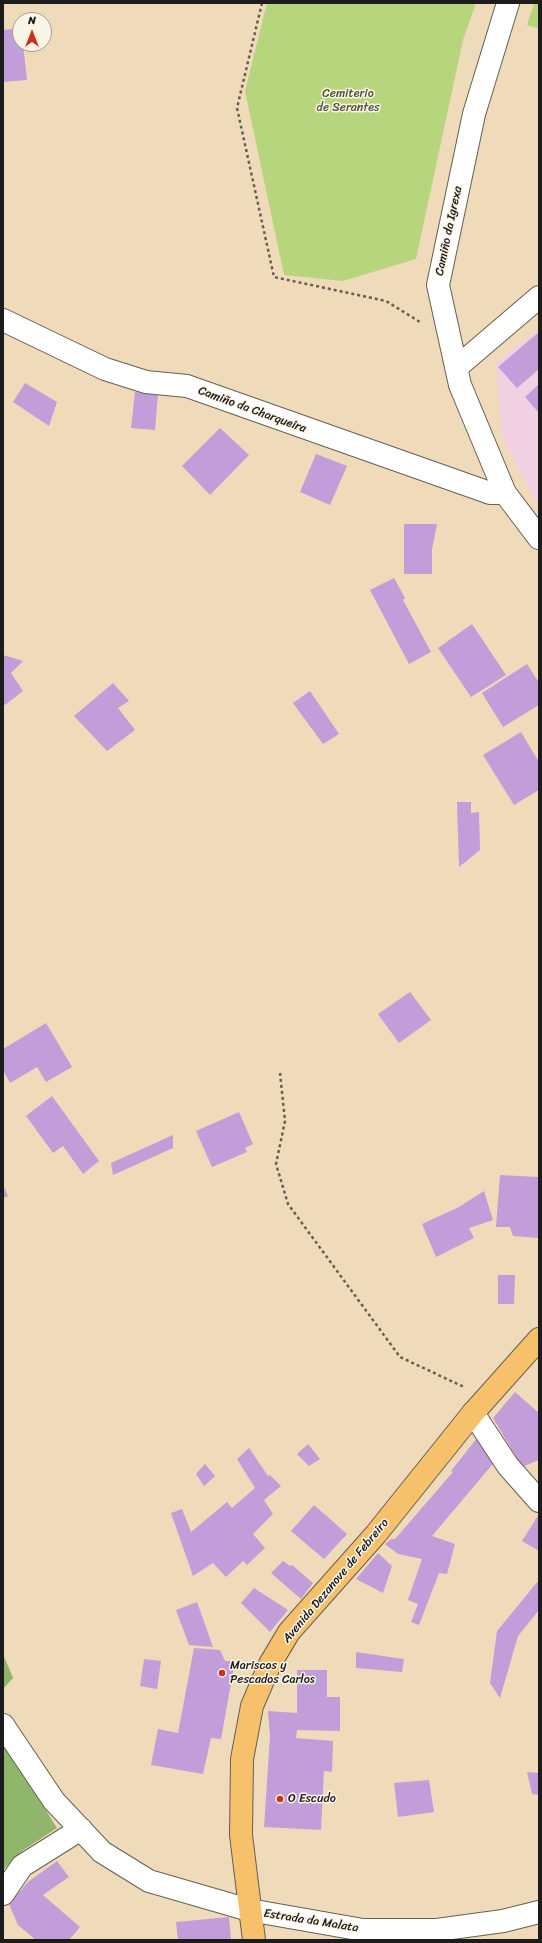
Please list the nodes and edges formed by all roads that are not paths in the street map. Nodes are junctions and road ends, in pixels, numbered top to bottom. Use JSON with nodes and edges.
{"nodes":[{"id":1,"x":508,"y":3,"type":"edge"},
{"id":2,"x":539,"y":297,"type":"edge"},
{"id":3,"x":3,"y":320,"type":"edge"},
{"id":4,"x":456,"y":368,"type":"junction"},
{"id":5,"x":505,"y":494,"type":"junction"},
{"id":6,"x":539,"y":538,"type":"edge"},
{"id":7,"x":539,"y":1339,"type":"edge"},
{"id":8,"x":480,"y":1406,"type":"junction"},
{"id":9,"x":539,"y":1501,"type":"edge"},
{"id":10,"x":3,"y":1725,"type":"edge"},
{"id":11,"x":81,"y":1830,"type":"junction"},
{"id":12,"x":3,"y":1894,"type":"edge"},
{"id":13,"x":249,"y":1910,"type":"junction"},
{"id":14,"x":539,"y":1912,"type":"edge"},
{"id":15,"x":254,"y":1940,"type":"edge"}],
"edges":[{"from":1,"to":4,"type":"street","name":"Camiño da Igrexa"},
{"from":2,"to":4,"type":"street"},
{"from":3,"to":5,"type":"street","name":"Camiño da Charqueira"},
{"from":4,"to":5,"type":"street","name":"Camiño da Igrexa"},
{"from":5,"to":6,"type":"street","name":"Camiño da Igrexa"},
{"from":7,"to":8,"type":"main road","name":"Avenida Dezanove de Febreiro"},
{"from":8,"to":9,"type":"street"},
{"from":8,"to":13,"type":"main road","name":"Avenida Dezanove de Febreiro"},
{"from":10,"to":11,"type":"street","name":"Estrada da Malata"},
{"from":11,"to":12,"type":"street"},
{"from":11,"to":13,"type":"street","name":"Estrada da Malata"},
{"from":13,"to":14,"type":"street","name":"Estrada da Malata"},
{"from":13,"to":15,"type":"main road","name":"Avenida Dezanove de Febreiro"}]}
